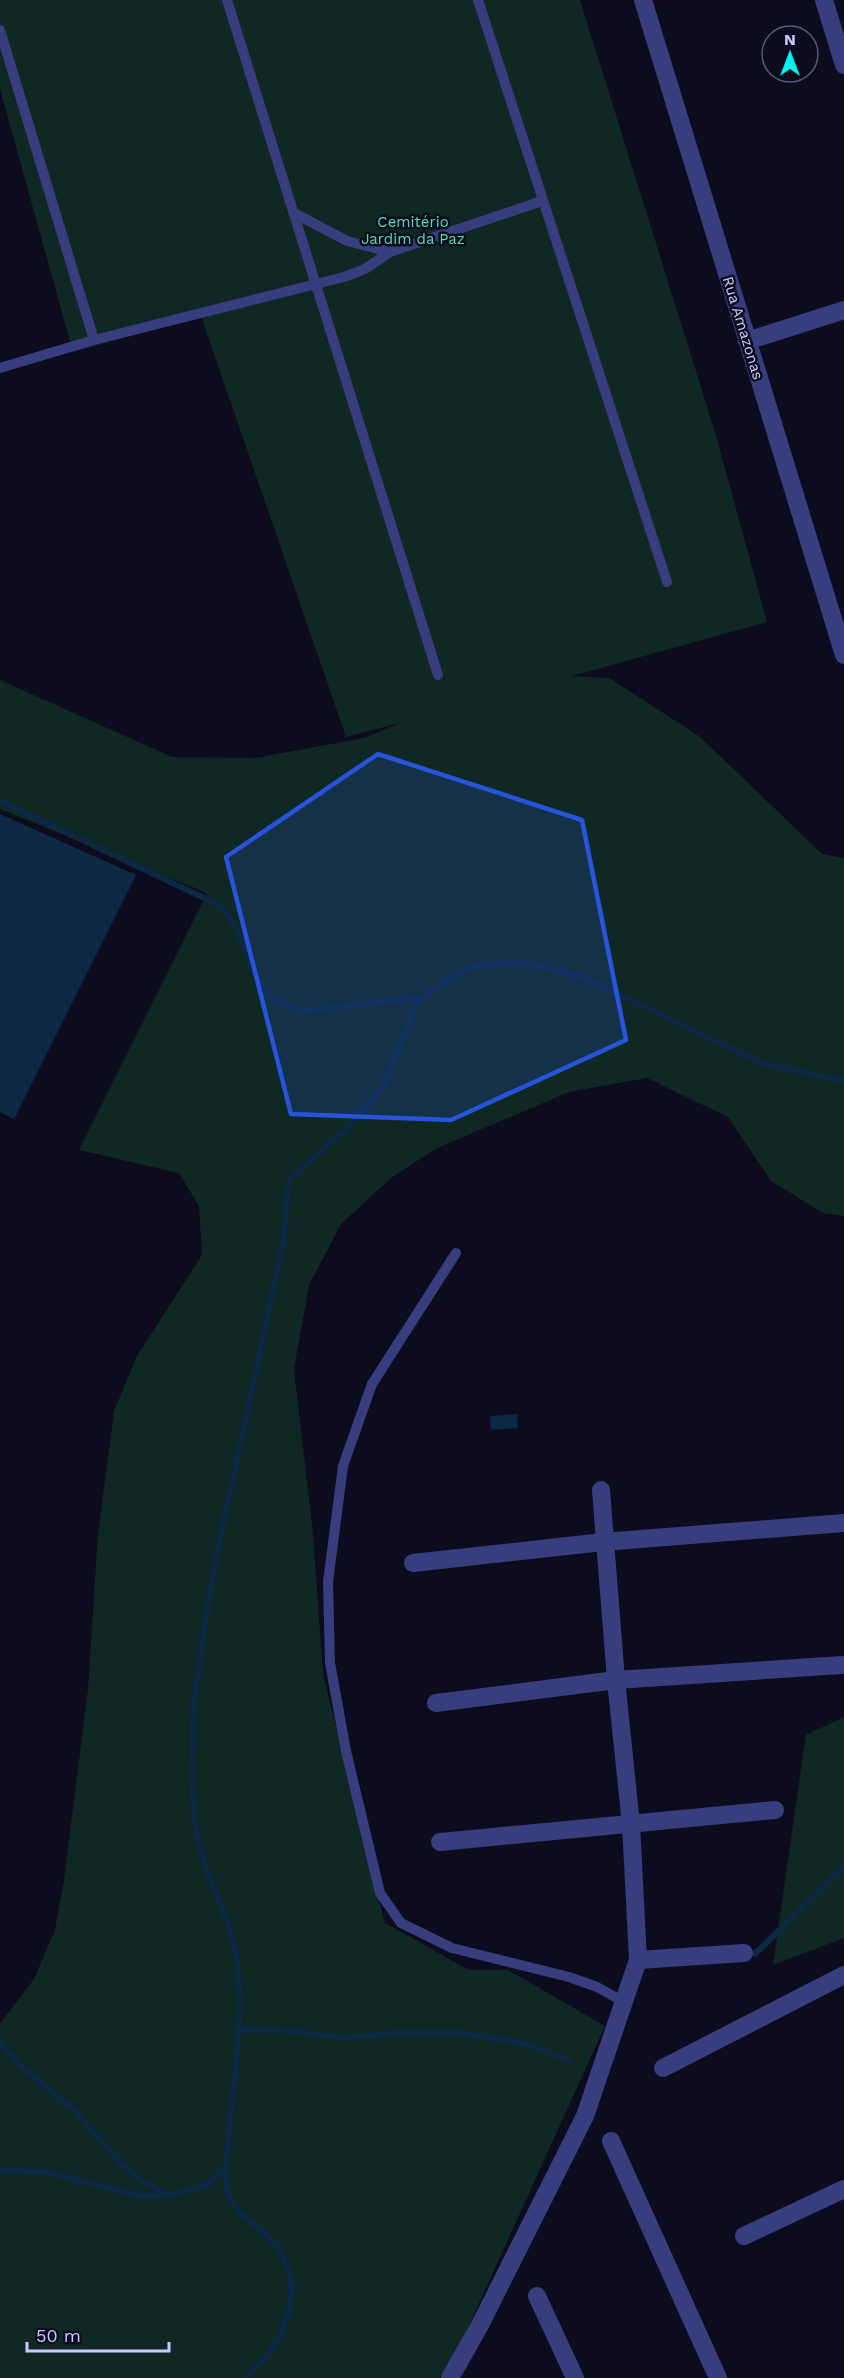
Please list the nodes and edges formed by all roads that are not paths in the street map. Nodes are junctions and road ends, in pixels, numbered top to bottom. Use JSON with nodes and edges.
{"nodes":[{"id":1,"x":227,"y":0,"type":"edge"},
{"id":2,"x":478,"y":0,"type":"edge"},
{"id":3,"x":644,"y":0,"type":"edge"},
{"id":4,"x":824,"y":0,"type":"edge"},
{"id":5,"x":0,"y":30,"type":"edge"},
{"id":6,"x":844,"y":65,"type":"edge"},
{"id":7,"x":542,"y":201,"type":"junction"},
{"id":8,"x":294,"y":213,"type":"junction"},
{"id":9,"x":390,"y":252,"type":"junction"},
{"id":10,"x":316,"y":282,"type":"junction"},
{"id":11,"x":844,"y":310,"type":"edge"},
{"id":12,"x":94,"y":340,"type":"junction"},
{"id":13,"x":747,"y":341,"type":"junction"},
{"id":14,"x":0,"y":368,"type":"edge"},
{"id":15,"x":667,"y":582,"type":"dead end"},
{"id":16,"x":844,"y":656,"type":"edge"},
{"id":17,"x":438,"y":675,"type":"dead end"},
{"id":18,"x":456,"y":1253,"type":"dead end"},
{"id":19,"x":601,"y":1490,"type":"dead end"},
{"id":20,"x":844,"y":1524,"type":"edge"},
{"id":21,"x":603,"y":1542,"type":"junction"},
{"id":22,"x":413,"y":1563,"type":"dead end"},
{"id":23,"x":842,"y":1665,"type":"dead end"},
{"id":24,"x":616,"y":1680,"type":"junction"},
{"id":25,"x":436,"y":1703,"type":"dead end"},
{"id":26,"x":775,"y":1810,"type":"dead end"},
{"id":27,"x":631,"y":1824,"type":"junction"},
{"id":28,"x":440,"y":1842,"type":"dead end"},
{"id":29,"x":744,"y":1953,"type":"dead end"},
{"id":30,"x":638,"y":1960,"type":"junction"},
{"id":31,"x":844,"y":1975,"type":"edge"},
{"id":32,"x":624,"y":2002,"type":"junction"},
{"id":33,"x":663,"y":2068,"type":"dead end"},
{"id":34,"x":611,"y":2142,"type":"dead end"},
{"id":35,"x":844,"y":2188,"type":"edge"},
{"id":36,"x":744,"y":2236,"type":"dead end"},
{"id":37,"x":537,"y":2296,"type":"dead end"},
{"id":38,"x":450,"y":2378,"type":"edge"},
{"id":39,"x":575,"y":2378,"type":"edge"},
{"id":40,"x":718,"y":2378,"type":"edge"}],
"edges":[{"from":1,"to":8,"type":"lane"},
{"from":2,"to":7,"type":"lane"},
{"from":3,"to":13,"type":"street","name":"Rua Amazonas"},
{"from":4,"to":6,"type":"street"},
{"from":5,"to":12,"type":"lane"},
{"from":7,"to":9,"type":"lane"},
{"from":7,"to":15,"type":"lane"},
{"from":8,"to":9,"type":"lane"},
{"from":8,"to":10,"type":"lane"},
{"from":9,"to":10,"type":"lane"},
{"from":10,"to":12,"type":"lane"},
{"from":10,"to":17,"type":"lane"},
{"from":11,"to":13,"type":"street"},
{"from":12,"to":14,"type":"lane"},
{"from":13,"to":16,"type":"street","name":"Rua Amazonas"},
{"from":18,"to":32,"type":"lane"},
{"from":19,"to":21,"type":"street"},
{"from":20,"to":21,"type":"street"},
{"from":21,"to":22,"type":"street"},
{"from":21,"to":24,"type":"street"},
{"from":23,"to":24,"type":"street"},
{"from":24,"to":25,"type":"street"},
{"from":24,"to":27,"type":"street"},
{"from":26,"to":27,"type":"street"},
{"from":27,"to":28,"type":"street"},
{"from":27,"to":30,"type":"street"},
{"from":29,"to":30,"type":"street"},
{"from":30,"to":32,"type":"street"},
{"from":31,"to":33,"type":"street"},
{"from":32,"to":38,"type":"street"},
{"from":34,"to":40,"type":"street"},
{"from":35,"to":36,"type":"street"},
{"from":37,"to":39,"type":"street"}]}
